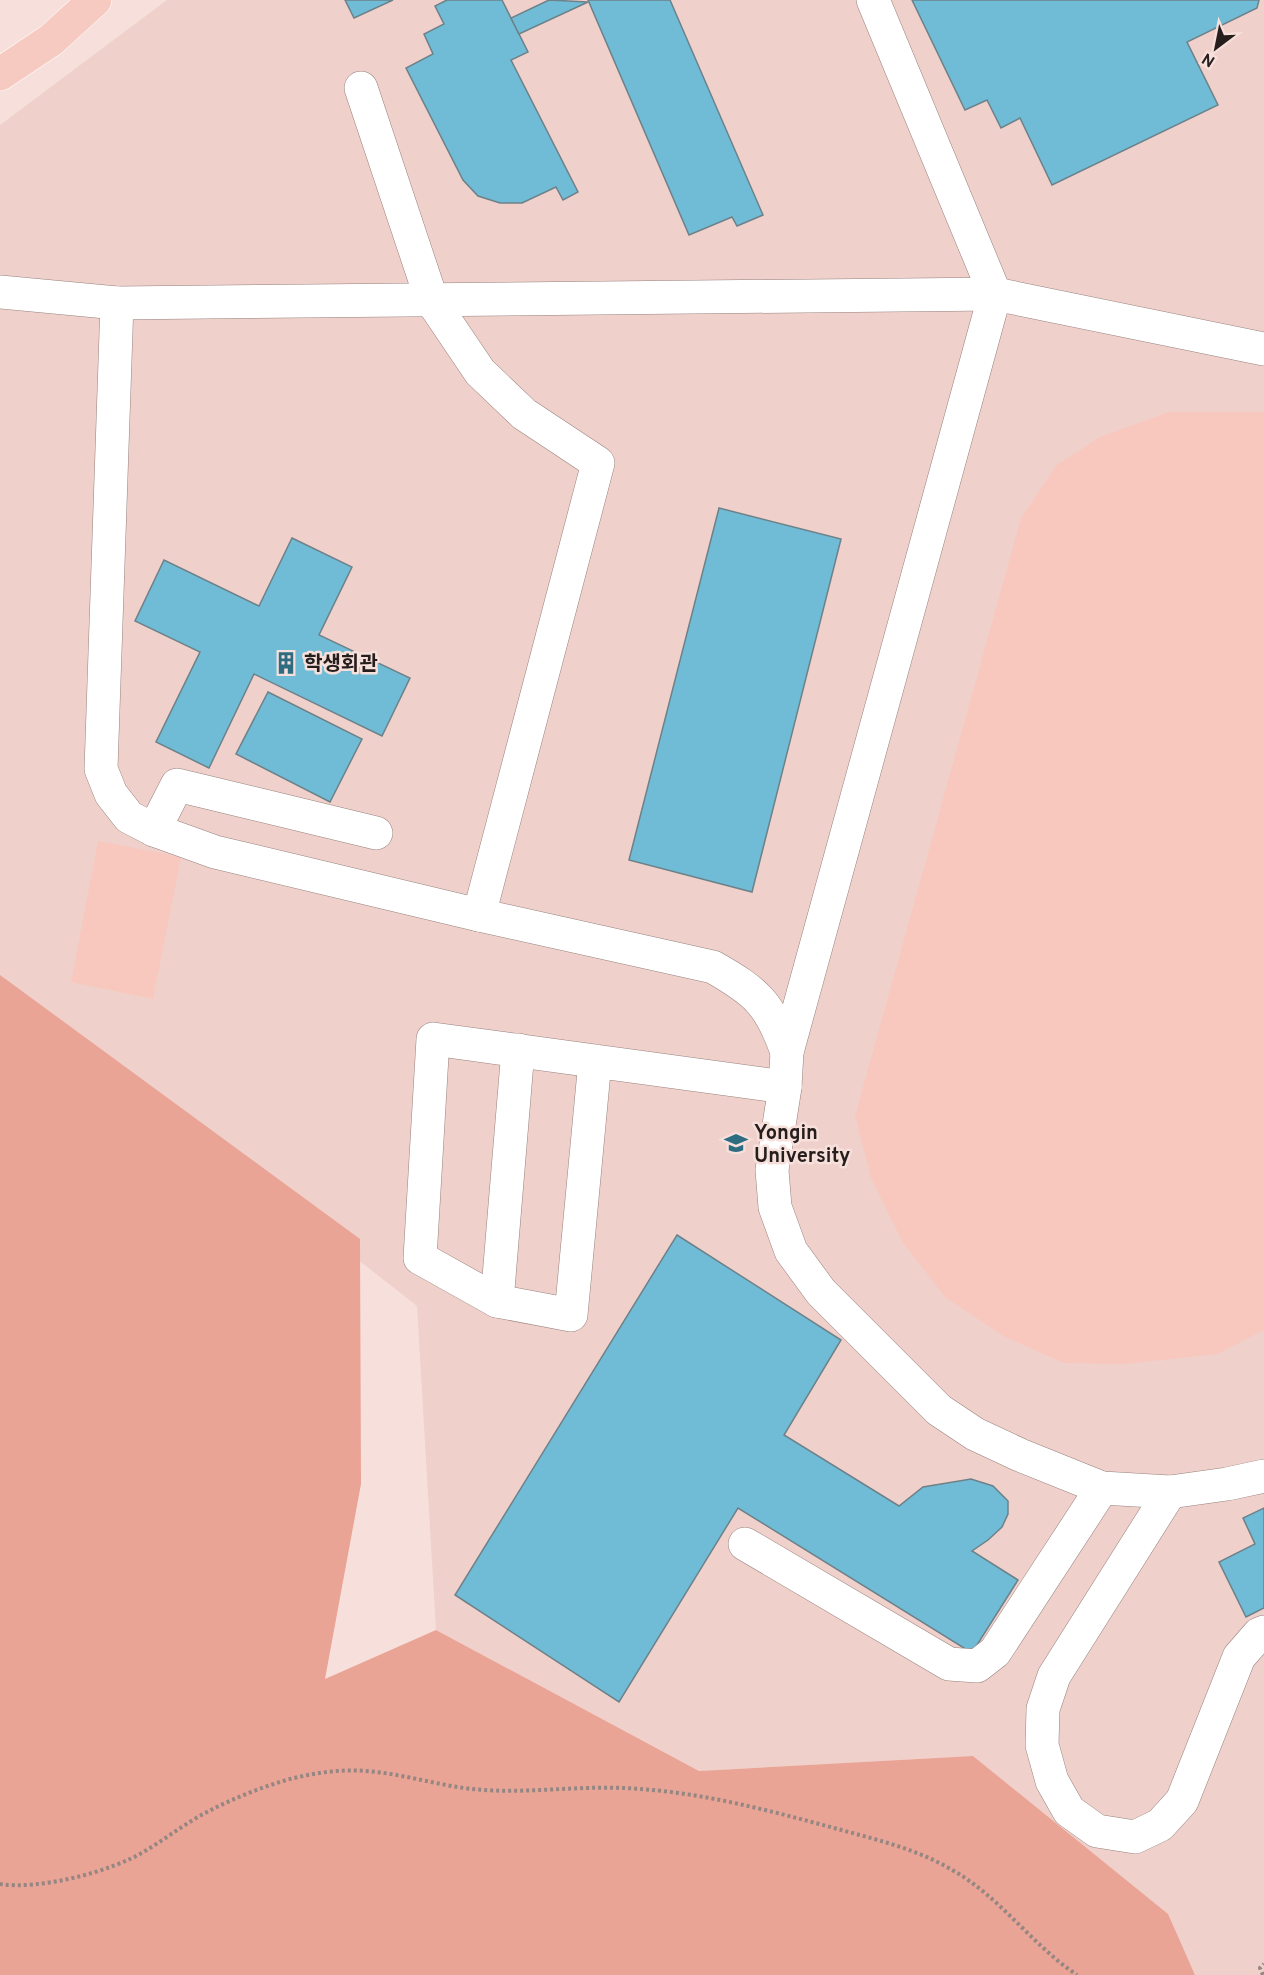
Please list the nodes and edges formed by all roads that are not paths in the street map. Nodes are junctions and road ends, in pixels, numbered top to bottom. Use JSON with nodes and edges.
{"nodes":[{"id":1,"x":95,"y":0,"type":"edge"},
{"id":2,"x":873,"y":0,"type":"edge"},
{"id":3,"x":0,"y":74,"type":"edge"},
{"id":4,"x":361,"y":88,"type":"dead end"},
{"id":5,"x":0,"y":292,"type":"edge"},
{"id":6,"x":995,"y":294,"type":"junction"},
{"id":7,"x":432,"y":301,"type":"junction"},
{"id":8,"x":117,"y":303,"type":"junction"},
{"id":9,"x":1264,"y":349,"type":"edge"},
{"id":10,"x":154,"y":830,"type":"junction"},
{"id":11,"x":376,"y":833,"type":"dead end"},
{"id":12,"x":479,"y":915,"type":"junction"},
{"id":13,"x":518,"y":1050,"type":"junction"},
{"id":14,"x":787,"y":1052,"type":"junction"},
{"id":15,"x":595,"y":1061,"type":"junction"},
{"id":16,"x":785,"y":1087,"type":"junction"},
{"id":17,"x":497,"y":1301,"type":"junction"},
{"id":18,"x":1264,"y":1476,"type":"edge"},
{"id":19,"x":1102,"y":1488,"type":"junction"},
{"id":20,"x":1170,"y":1492,"type":"junction"},
{"id":21,"x":745,"y":1544,"type":"dead end"},
{"id":22,"x":1264,"y":1632,"type":"edge"}],
"edges":[{"from":1,"to":3,"type":"main road"},
{"from":2,"to":6,"type":"street"},
{"from":4,"to":7,"type":"street"},
{"from":5,"to":8,"type":"street"},
{"from":6,"to":7,"type":"street"},
{"from":6,"to":9,"type":"street"},
{"from":6,"to":14,"type":"street"},
{"from":7,"to":8,"type":"street"},
{"from":7,"to":12,"type":"street"},
{"from":8,"to":10,"type":"street"},
{"from":10,"to":11,"type":"street"},
{"from":10,"to":12,"type":"street"},
{"from":12,"to":14,"type":"street"},
{"from":13,"to":15,"type":"street"},
{"from":13,"to":17,"type":"street"},
{"from":13,"to":17,"type":"street"},
{"from":14,"to":16,"type":"street"},
{"from":15,"to":16,"type":"street"},
{"from":15,"to":17,"type":"street"},
{"from":16,"to":19,"type":"street"},
{"from":18,"to":20,"type":"street"},
{"from":19,"to":20,"type":"street"},
{"from":19,"to":21,"type":"street"},
{"from":20,"to":22,"type":"street"}]}
